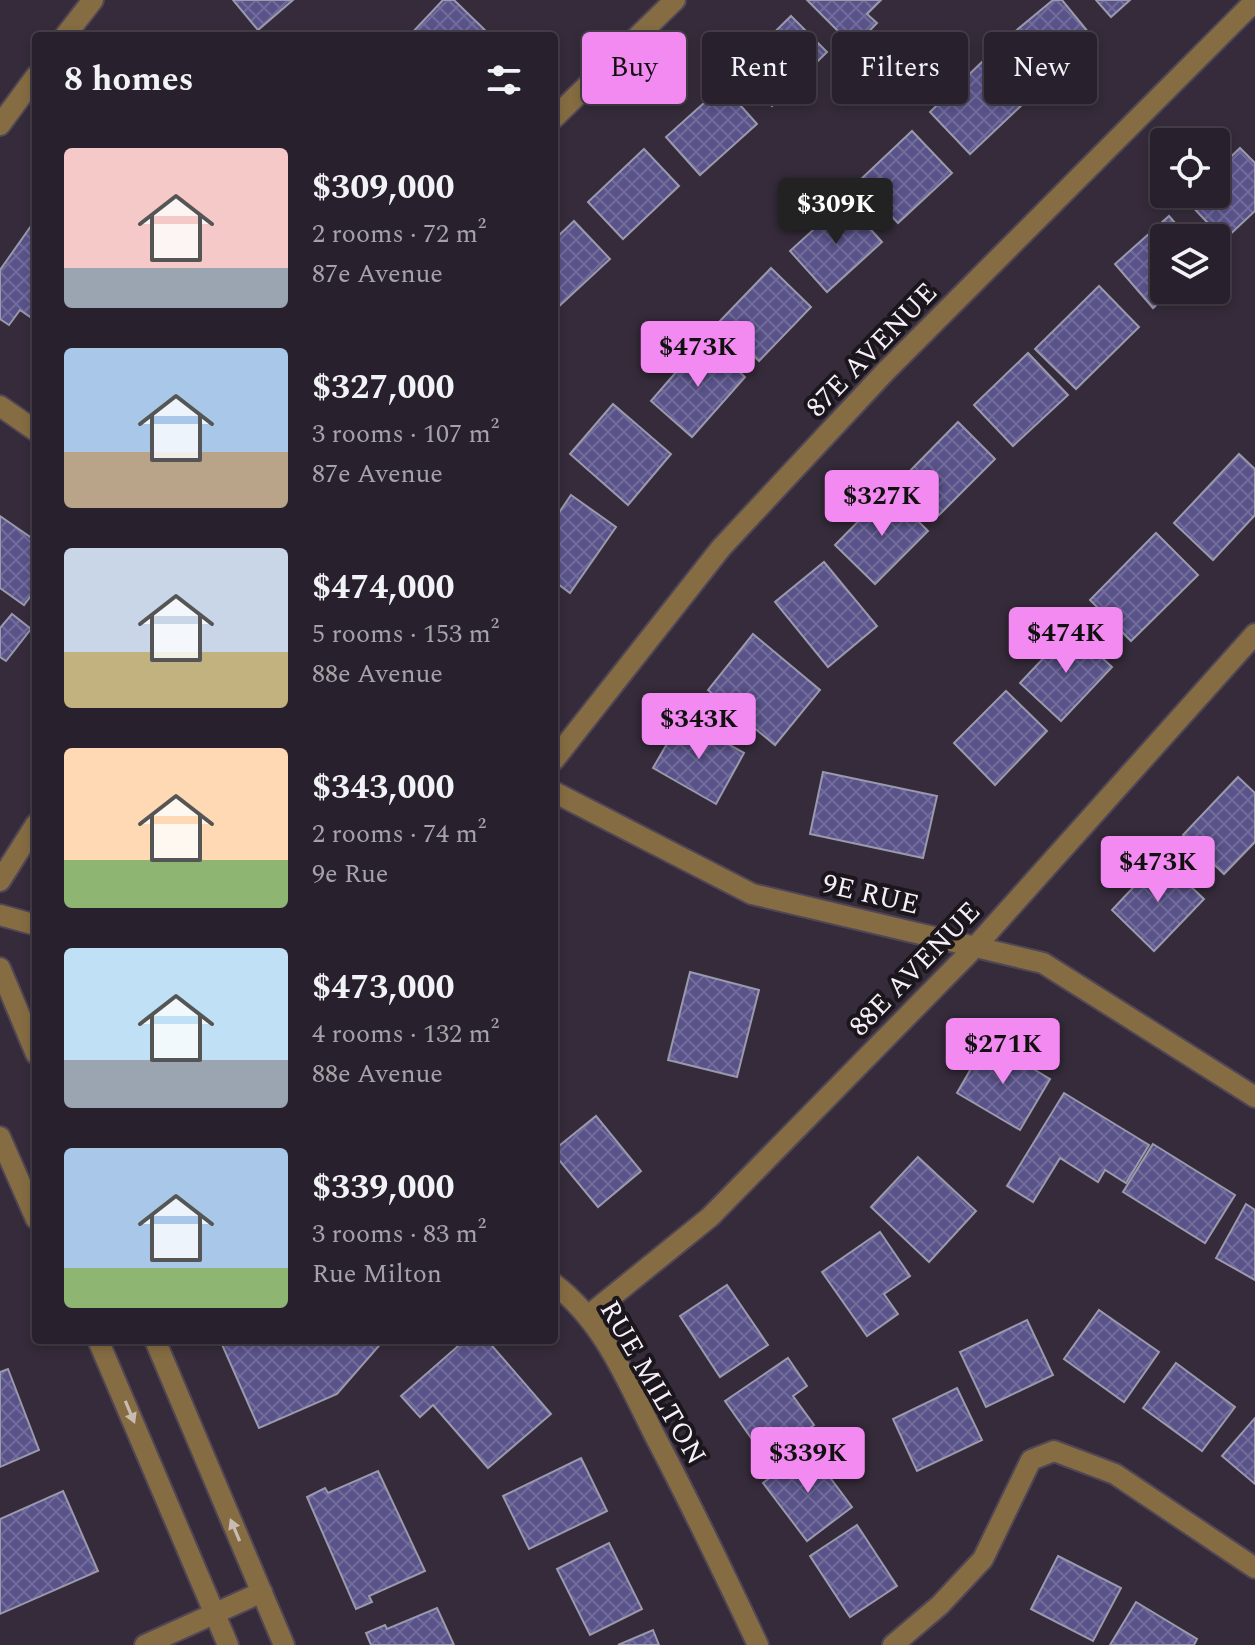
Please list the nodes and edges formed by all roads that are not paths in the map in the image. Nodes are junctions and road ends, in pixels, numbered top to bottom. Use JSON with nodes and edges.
{"nodes":[{"id":1,"x":93,"y":0,"type":"edge"},
{"id":2,"x":675,"y":0,"type":"edge"},
{"id":3,"x":1255,"y":1,"type":"edge"},
{"id":4,"x":68,"y":32,"type":"edge"},
{"id":5,"x":32,"y":80,"type":"edge"},
{"id":6,"x":32,"y":82,"type":"edge"},
{"id":7,"x":0,"y":103,"type":"edge"},
{"id":8,"x":558,"y":114,"type":"edge"},
{"id":9,"x":0,"y":125,"type":"edge"},
{"id":10,"x":0,"y":406,"type":"edge"},
{"id":11,"x":32,"y":428,"type":"edge"},
{"id":12,"x":1255,"y":634,"type":"edge"},
{"id":13,"x":558,"y":755,"type":"edge"},
{"id":14,"x":558,"y":794,"type":"edge"},
{"id":15,"x":32,"y":830,"type":"edge"},
{"id":16,"x":0,"y":881,"type":"edge"},
{"id":17,"x":0,"y":915,"type":"edge"},
{"id":18,"x":32,"y":924,"type":"edge"},
{"id":19,"x":976,"y":946,"type":"junction"},
{"id":20,"x":0,"y":968,"type":"edge"},
{"id":21,"x":32,"y":1044,"type":"edge"},
{"id":22,"x":1255,"y":1097,"type":"edge"},
{"id":23,"x":0,"y":1137,"type":"edge"},
{"id":24,"x":32,"y":1210,"type":"edge"},
{"id":25,"x":558,"y":1288,"type":"edge"},
{"id":26,"x":589,"y":1315,"type":"junction"},
{"id":27,"x":100,"y":1344,"type":"edge"},
{"id":28,"x":157,"y":1344,"type":"edge"},
{"id":29,"x":1255,"y":1568,"type":"edge"},
{"id":30,"x":262,"y":1592,"type":"junction"},
{"id":31,"x":215,"y":1614,"type":"junction"},
{"id":32,"x":145,"y":1645,"type":"edge"},
{"id":33,"x":228,"y":1645,"type":"edge"},
{"id":34,"x":284,"y":1645,"type":"edge"},
{"id":35,"x":758,"y":1645,"type":"edge"},
{"id":36,"x":893,"y":1645,"type":"edge"}],
"edges":[{"from":1,"to":4,"type":"street"},
{"from":2,"to":8,"type":"street"},
{"from":3,"to":13,"type":"street","name":"87E AVENUE"},
{"from":5,"to":7,"type":"street"},
{"from":6,"to":9,"type":"street"},
{"from":10,"to":11,"type":"street"},
{"from":12,"to":19,"type":"street","name":"88E AVENUE"},
{"from":14,"to":19,"type":"street","name":"9E RUE"},
{"from":15,"to":16,"type":"street"},
{"from":17,"to":18,"type":"street"},
{"from":19,"to":22,"type":"street","name":"9E RUE"},
{"from":19,"to":26,"type":"street","name":"88E AVENUE"},
{"from":20,"to":21,"type":"street"},
{"from":23,"to":24,"type":"street"},
{"from":25,"to":26,"type":"street","name":"RUE MILTON"},
{"from":26,"to":35,"type":"street","name":"RUE MILTON"},
{"from":27,"to":31,"type":"street","one_way":true},
{"from":30,"to":28,"type":"street","one_way":true},
{"from":29,"to":36,"type":"street"},
{"from":30,"to":31,"type":"street"},
{"from":30,"to":34,"type":"street"},
{"from":31,"to":32,"type":"street"},
{"from":31,"to":33,"type":"street"}]}
